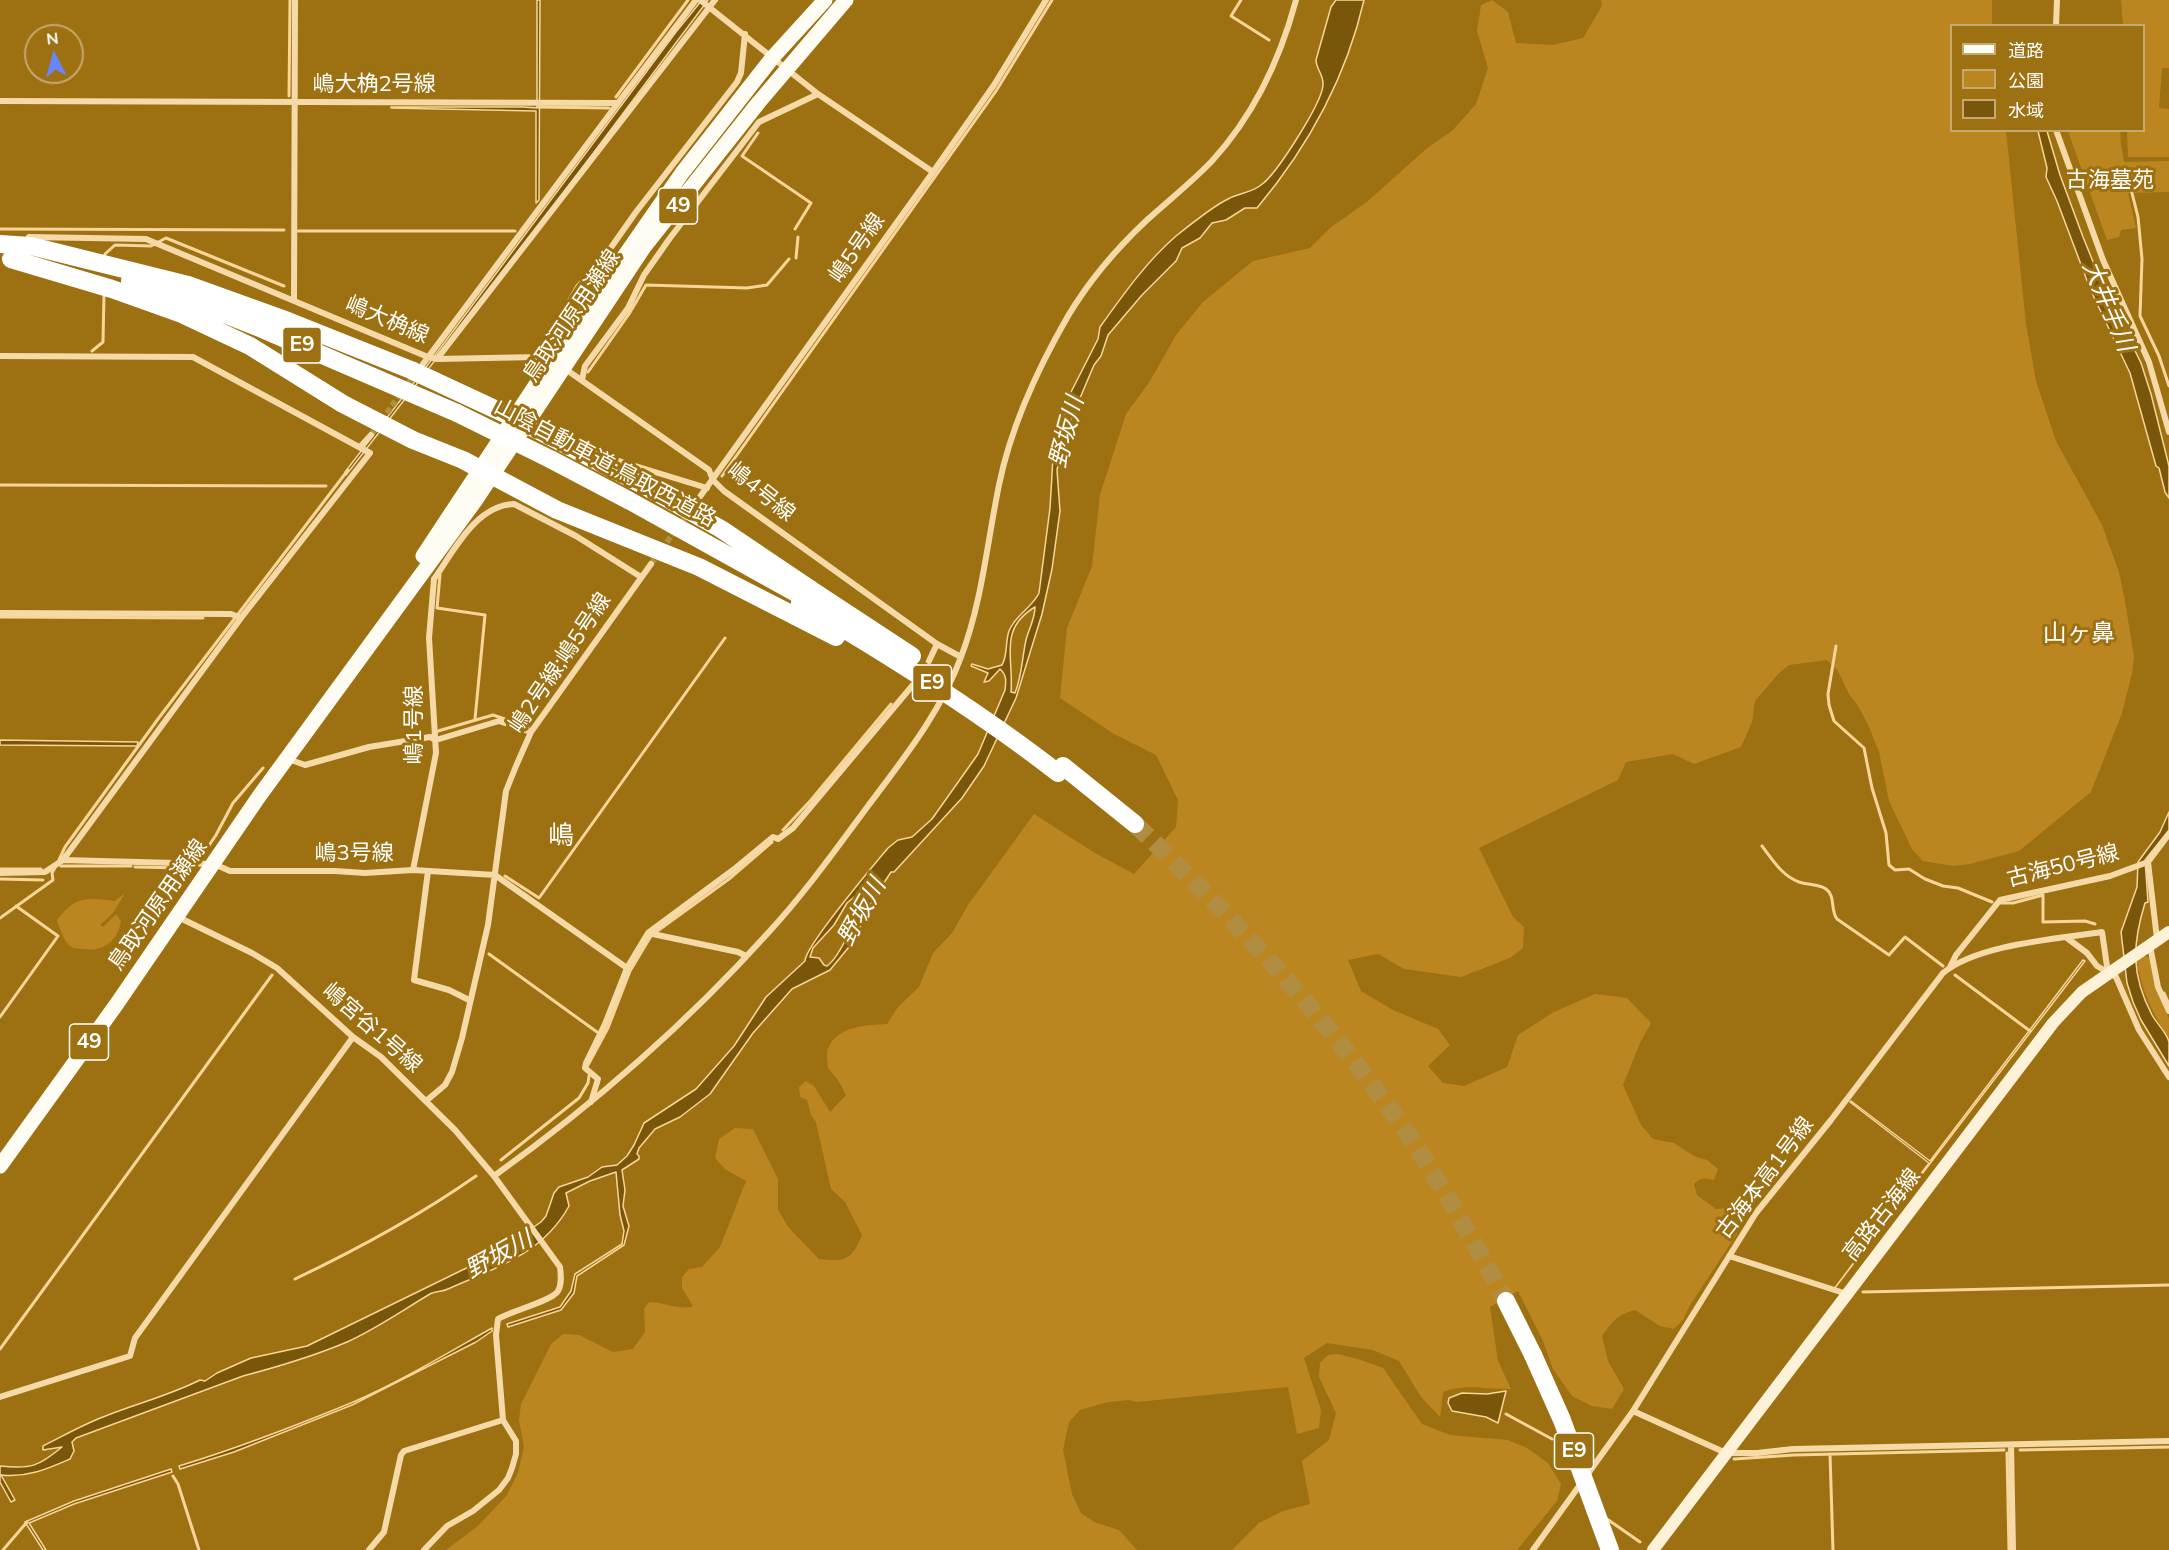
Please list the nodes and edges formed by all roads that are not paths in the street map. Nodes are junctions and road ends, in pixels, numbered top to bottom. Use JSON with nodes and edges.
{"nodes":[{"id":1,"x":295,"y":0,"type":"edge"},
{"id":2,"x":698,"y":0,"type":"edge"},
{"id":3,"x":715,"y":0,"type":"edge"},
{"id":4,"x":825,"y":0,"type":"edge"},
{"id":5,"x":846,"y":0,"type":"edge"},
{"id":6,"x":1046,"y":0,"type":"edge"},
{"id":7,"x":1296,"y":0,"type":"edge"},
{"id":8,"x":2057,"y":0,"type":"edge"},
{"id":9,"x":710,"y":7,"type":"junction"},
{"id":10,"x":2056,"y":24,"type":"edge"},
{"id":11,"x":745,"y":34,"type":"junction"},
{"id":12,"x":780,"y":63,"type":"junction"},
{"id":13,"x":819,"y":94,"type":"junction"},
{"id":14,"x":0,"y":101,"type":"edge"},
{"id":15,"x":295,"y":103,"type":"junction"},
{"id":16,"x":618,"y":103,"type":"junction"},
{"id":17,"x":2056,"y":132,"type":"edge"},
{"id":18,"x":933,"y":172,"type":"junction"},
{"id":19,"x":29,"y":237,"type":"dead end"},
{"id":20,"x":0,"y":244,"type":"edge"},
{"id":21,"x":4,"y":254,"type":"edge"},
{"id":22,"x":142,"y":287,"type":"junction"},
{"id":23,"x":294,"y":300,"type":"junction"},
{"id":24,"x":0,"y":356,"type":"edge"},
{"id":25,"x":428,"y":357,"type":"junction"},
{"id":26,"x":437,"y":359,"type":"junction"},
{"id":27,"x":550,"y":362,"type":"junction"},
{"id":28,"x":423,"y":364,"type":"dead end"},
{"id":29,"x":582,"y":380,"type":"junction"},
{"id":30,"x":520,"y":421,"type":"junction"},
{"id":31,"x":2169,"y":432,"type":"edge"},
{"id":32,"x":371,"y":435,"type":"tunnel mouth"},
{"id":33,"x":562,"y":444,"type":"junction"},
{"id":34,"x":360,"y":447,"type":"junction"},
{"id":35,"x":487,"y":472,"type":"junction"},
{"id":36,"x":713,"y":480,"type":"junction"},
{"id":37,"x":707,"y":488,"type":"junction"},
{"id":38,"x":699,"y":498,"type":"tunnel mouth"},
{"id":39,"x":651,"y":564,"type":"tunnel mouth"},
{"id":40,"x":426,"y":570,"type":"junction"},
{"id":41,"x":641,"y":577,"type":"junction"},
{"id":42,"x":802,"y":601,"type":"junction"},
{"id":43,"x":0,"y":613,"type":"edge"},
{"id":44,"x":241,"y":618,"type":"junction"},
{"id":45,"x":937,"y":644,"type":"junction"},
{"id":46,"x":961,"y":657,"type":"junction"},
{"id":47,"x":928,"y":661,"type":"tunnel mouth"},
{"id":48,"x":912,"y":686,"type":"tunnel mouth"},
{"id":49,"x":1006,"y":730,"type":"junction"},
{"id":50,"x":531,"y":732,"type":"junction"},
{"id":51,"x":436,"y":740,"type":"junction"},
{"id":52,"x":288,"y":758,"type":"junction"},
{"id":53,"x":1132,"y":828,"type":"tunnel mouth"},
{"id":54,"x":2169,"y":834,"type":"edge"},
{"id":55,"x":63,"y":860,"type":"junction"},
{"id":56,"x":2148,"y":862,"type":"junction"},
{"id":57,"x":214,"y":864,"type":"junction"},
{"id":58,"x":413,"y":870,"type":"junction"},
{"id":59,"x":428,"y":871,"type":"junction"},
{"id":60,"x":0,"y":873,"type":"edge"},
{"id":61,"x":495,"y":875,"type":"junction"},
{"id":62,"x":176,"y":916,"type":"junction"},
{"id":63,"x":2169,"y":932,"type":"edge"},
{"id":64,"x":648,"y":933,"type":"junction"},
{"id":65,"x":2066,"y":938,"type":"junction"},
{"id":66,"x":2150,"y":946,"type":"junction"},
{"id":67,"x":746,"y":957,"type":"junction"},
{"id":68,"x":627,"y":968,"type":"junction"},
{"id":69,"x":1950,"y":968,"type":"junction"},
{"id":70,"x":2108,"y":974,"type":"junction"},
{"id":71,"x":469,"y":1000,"type":"junction"},
{"id":72,"x":2169,"y":1011,"type":"edge"},
{"id":73,"x":353,"y":1037,"type":"junction"},
{"id":74,"x":2169,"y":1077,"type":"edge"},
{"id":75,"x":426,"y":1101,"type":"junction"},
{"id":76,"x":591,"y":1102,"type":"junction"},
{"id":77,"x":0,"y":1166,"type":"edge"},
{"id":78,"x":494,"y":1176,"type":"junction"},
{"id":79,"x":1729,"y":1256,"type":"junction"},
{"id":80,"x":1847,"y":1294,"type":"junction"},
{"id":81,"x":1502,"y":1302,"type":"tunnel mouth"},
{"id":82,"x":1529,"y":1356,"type":"junction"},
{"id":83,"x":0,"y":1397,"type":"edge"},
{"id":84,"x":1633,"y":1411,"type":"junction"},
{"id":85,"x":503,"y":1420,"type":"junction"},
{"id":86,"x":2169,"y":1441,"type":"edge"},
{"id":87,"x":2011,"y":1445,"type":"junction"},
{"id":88,"x":1726,"y":1453,"type":"junction"},
{"id":89,"x":369,"y":1550,"type":"edge"},
{"id":90,"x":424,"y":1550,"type":"edge"},
{"id":91,"x":1533,"y":1550,"type":"edge"},
{"id":92,"x":1601,"y":1550,"type":"edge"},
{"id":93,"x":1610,"y":1550,"type":"edge"},
{"id":94,"x":1653,"y":1550,"type":"edge"},
{"id":95,"x":2013,"y":1550,"type":"edge"}],
"edges":[{"from":1,"to":15,"type":"street"},
{"from":2,"to":9,"type":"street"},
{"from":2,"to":16,"type":"street"},
{"from":3,"to":9,"type":"street"},
{"from":4,"to":12,"type":"main road","name":"鳥取河原用瀬線","number":"49"},
{"from":5,"to":12,"type":"main road","name":"鳥取河原用瀬線","number":"49"},
{"from":6,"to":18,"type":"street","name":"嶋5号線"},
{"from":7,"to":46,"type":"street"},
{"from":8,"to":10,"type":"street"},
{"from":9,"to":11,"type":"street"},
{"from":9,"to":26,"type":"street"},
{"from":11,"to":12,"type":"street"},
{"from":11,"to":27,"type":"street"},
{"from":12,"to":13,"type":"street"},
{"from":12,"to":27,"type":"main road","name":"鳥取河原用瀬線","number":"49"},
{"from":13,"to":18,"type":"street"},
{"from":13,"to":29,"type":"street"},
{"from":14,"to":15,"type":"street","name":"嶋大桷2号線"},
{"from":15,"to":16,"type":"street","name":"嶋大桷2号線"},
{"from":15,"to":23,"type":"street"},
{"from":16,"to":25,"type":"street"},
{"from":17,"to":31,"type":"street"},
{"from":18,"to":36,"type":"street","name":"嶋5号線"},
{"from":19,"to":23,"type":"street","name":"嶋大桷線"},
{"from":20,"to":22,"type":"highway"},
{"from":21,"to":22,"type":"highway"},
{"from":22,"to":30,"type":"highway"},
{"from":22,"to":35,"type":"highway"},
{"from":22,"to":42,"type":"highway","name":"山陰自動車道;鳥取西道路","number":"E9","bridge":true},
{"from":23,"to":25,"type":"street","name":"嶋大桷線"},
{"from":24,"to":34,"type":"street"},
{"from":25,"to":26,"type":"street","name":"嶋大桷線"},
{"from":25,"to":28,"type":"street"},
{"from":26,"to":27,"type":"street","name":"嶋大桷線"},
{"from":27,"to":29,"type":"street","name":"嶋4号線"},
{"from":27,"to":30,"type":"main road","name":"鳥取河原用瀬線","number":"49"},
{"from":29,"to":36,"type":"street","name":"嶋4号線"},
{"from":30,"to":33,"type":"highway"},
{"from":30,"to":35,"type":"main road","name":"鳥取河原用瀬線","number":"49"},
{"from":32,"to":34,"type":"street"},
{"from":33,"to":37,"type":"street"},
{"from":33,"to":42,"type":"highway"},
{"from":34,"to":44,"type":"street"},
{"from":35,"to":40,"type":"main road","name":"鳥取河原用瀬線","number":"49"},
{"from":35,"to":42,"type":"highway"},
{"from":36,"to":37,"type":"street","name":"嶋5号線"},
{"from":36,"to":45,"type":"street","name":"嶋4号線"},
{"from":37,"to":38,"type":"street","name":"嶋5号線"},
{"from":39,"to":41,"type":"street","name":"嶋2号線;嶋5号線"},
{"from":40,"to":41,"type":"street"},
{"from":40,"to":51,"type":"street","name":"嶋1号線"},
{"from":40,"to":52,"type":"main road","name":"鳥取河原用瀬線","number":"49"},
{"from":41,"to":50,"type":"street","name":"嶋2号線;嶋5号線"},
{"from":42,"to":49,"type":"highway","bridge":true},
{"from":42,"to":49,"type":"highway","bridge":true},
{"from":43,"to":44,"type":"street"},
{"from":44,"to":55,"type":"street"},
{"from":45,"to":46,"type":"street","name":"嶋4号線"},
{"from":45,"to":47,"type":"street"},
{"from":46,"to":67,"type":"street"},
{"from":48,"to":64,"type":"street"},
{"from":49,"to":53,"type":"highway","bridge":true},
{"from":50,"to":51,"type":"street"},
{"from":50,"to":61,"type":"street","name":"嶋2号線;嶋5号線"},
{"from":51,"to":52,"type":"street"},
{"from":51,"to":58,"type":"street","name":"嶋1号線"},
{"from":52,"to":57,"type":"main road","name":"鳥取河原用瀬線","number":"49"},
{"from":54,"to":56,"type":"street","name":"古海50号線"},
{"from":55,"to":57,"type":"street","name":"嶋3号線"},
{"from":55,"to":60,"type":"street"},
{"from":56,"to":66,"type":"street"},
{"from":56,"to":69,"type":"street","name":"古海50号線"},
{"from":57,"to":58,"type":"street","name":"嶋3号線"},
{"from":57,"to":62,"type":"main road","name":"鳥取河原用瀬線","number":"49"},
{"from":58,"to":59,"type":"street","name":"嶋3号線"},
{"from":59,"to":61,"type":"street","name":"嶋3号線"},
{"from":59,"to":71,"type":"street"},
{"from":61,"to":68,"type":"street"},
{"from":61,"to":71,"type":"street","name":"嶋2号線;嶋5号線"},
{"from":62,"to":73,"type":"street","name":"嶋宮谷1号線"},
{"from":62,"to":77,"type":"main road","name":"鳥取河原用瀬線","number":"49"},
{"from":63,"to":66,"type":"main road","name":"高路古海線"},
{"from":64,"to":67,"type":"street"},
{"from":64,"to":68,"type":"street"},
{"from":65,"to":69,"type":"street","name":"古海本高1号線"},
{"from":65,"to":70,"type":"street"},
{"from":65,"to":70,"type":"street","name":"古海本高1号線"},
{"from":66,"to":70,"type":"main road","name":"高路古海線"},
{"from":66,"to":72,"type":"street"},
{"from":67,"to":76,"type":"street"},
{"from":68,"to":76,"type":"street"},
{"from":69,"to":79,"type":"street","name":"古海本高1号線"},
{"from":70,"to":74,"type":"street"},
{"from":70,"to":80,"type":"main road","name":"高路古海線"},
{"from":71,"to":75,"type":"street","name":"嶋2号線;嶋5号線"},
{"from":73,"to":75,"type":"street","name":"嶋宮谷1号線"},
{"from":73,"to":83,"type":"street"},
{"from":75,"to":78,"type":"street","name":"嶋宮谷1号線"},
{"from":76,"to":78,"type":"street"},
{"from":78,"to":85,"type":"street","name":"嶋宮谷1号線"},
{"from":79,"to":80,"type":"street"},
{"from":79,"to":84,"type":"street","name":"古海本高1号線"},
{"from":80,"to":88,"type":"main road","name":"高路古海線"},
{"from":81,"to":82,"type":"highway","number":"E9"},
{"from":82,"to":92,"type":"highway","number":"E9"},
{"from":82,"to":93,"type":"highway","number":"E9","bridge":true},
{"from":84,"to":88,"type":"street"},
{"from":84,"to":91,"type":"street","name":"古海本高1号線"},
{"from":85,"to":89,"type":"street"},
{"from":85,"to":90,"type":"street"},
{"from":86,"to":87,"type":"street"},
{"from":87,"to":88,"type":"street"},
{"from":87,"to":95,"type":"street"},
{"from":88,"to":94,"type":"main road","name":"高路古海線"}]}
